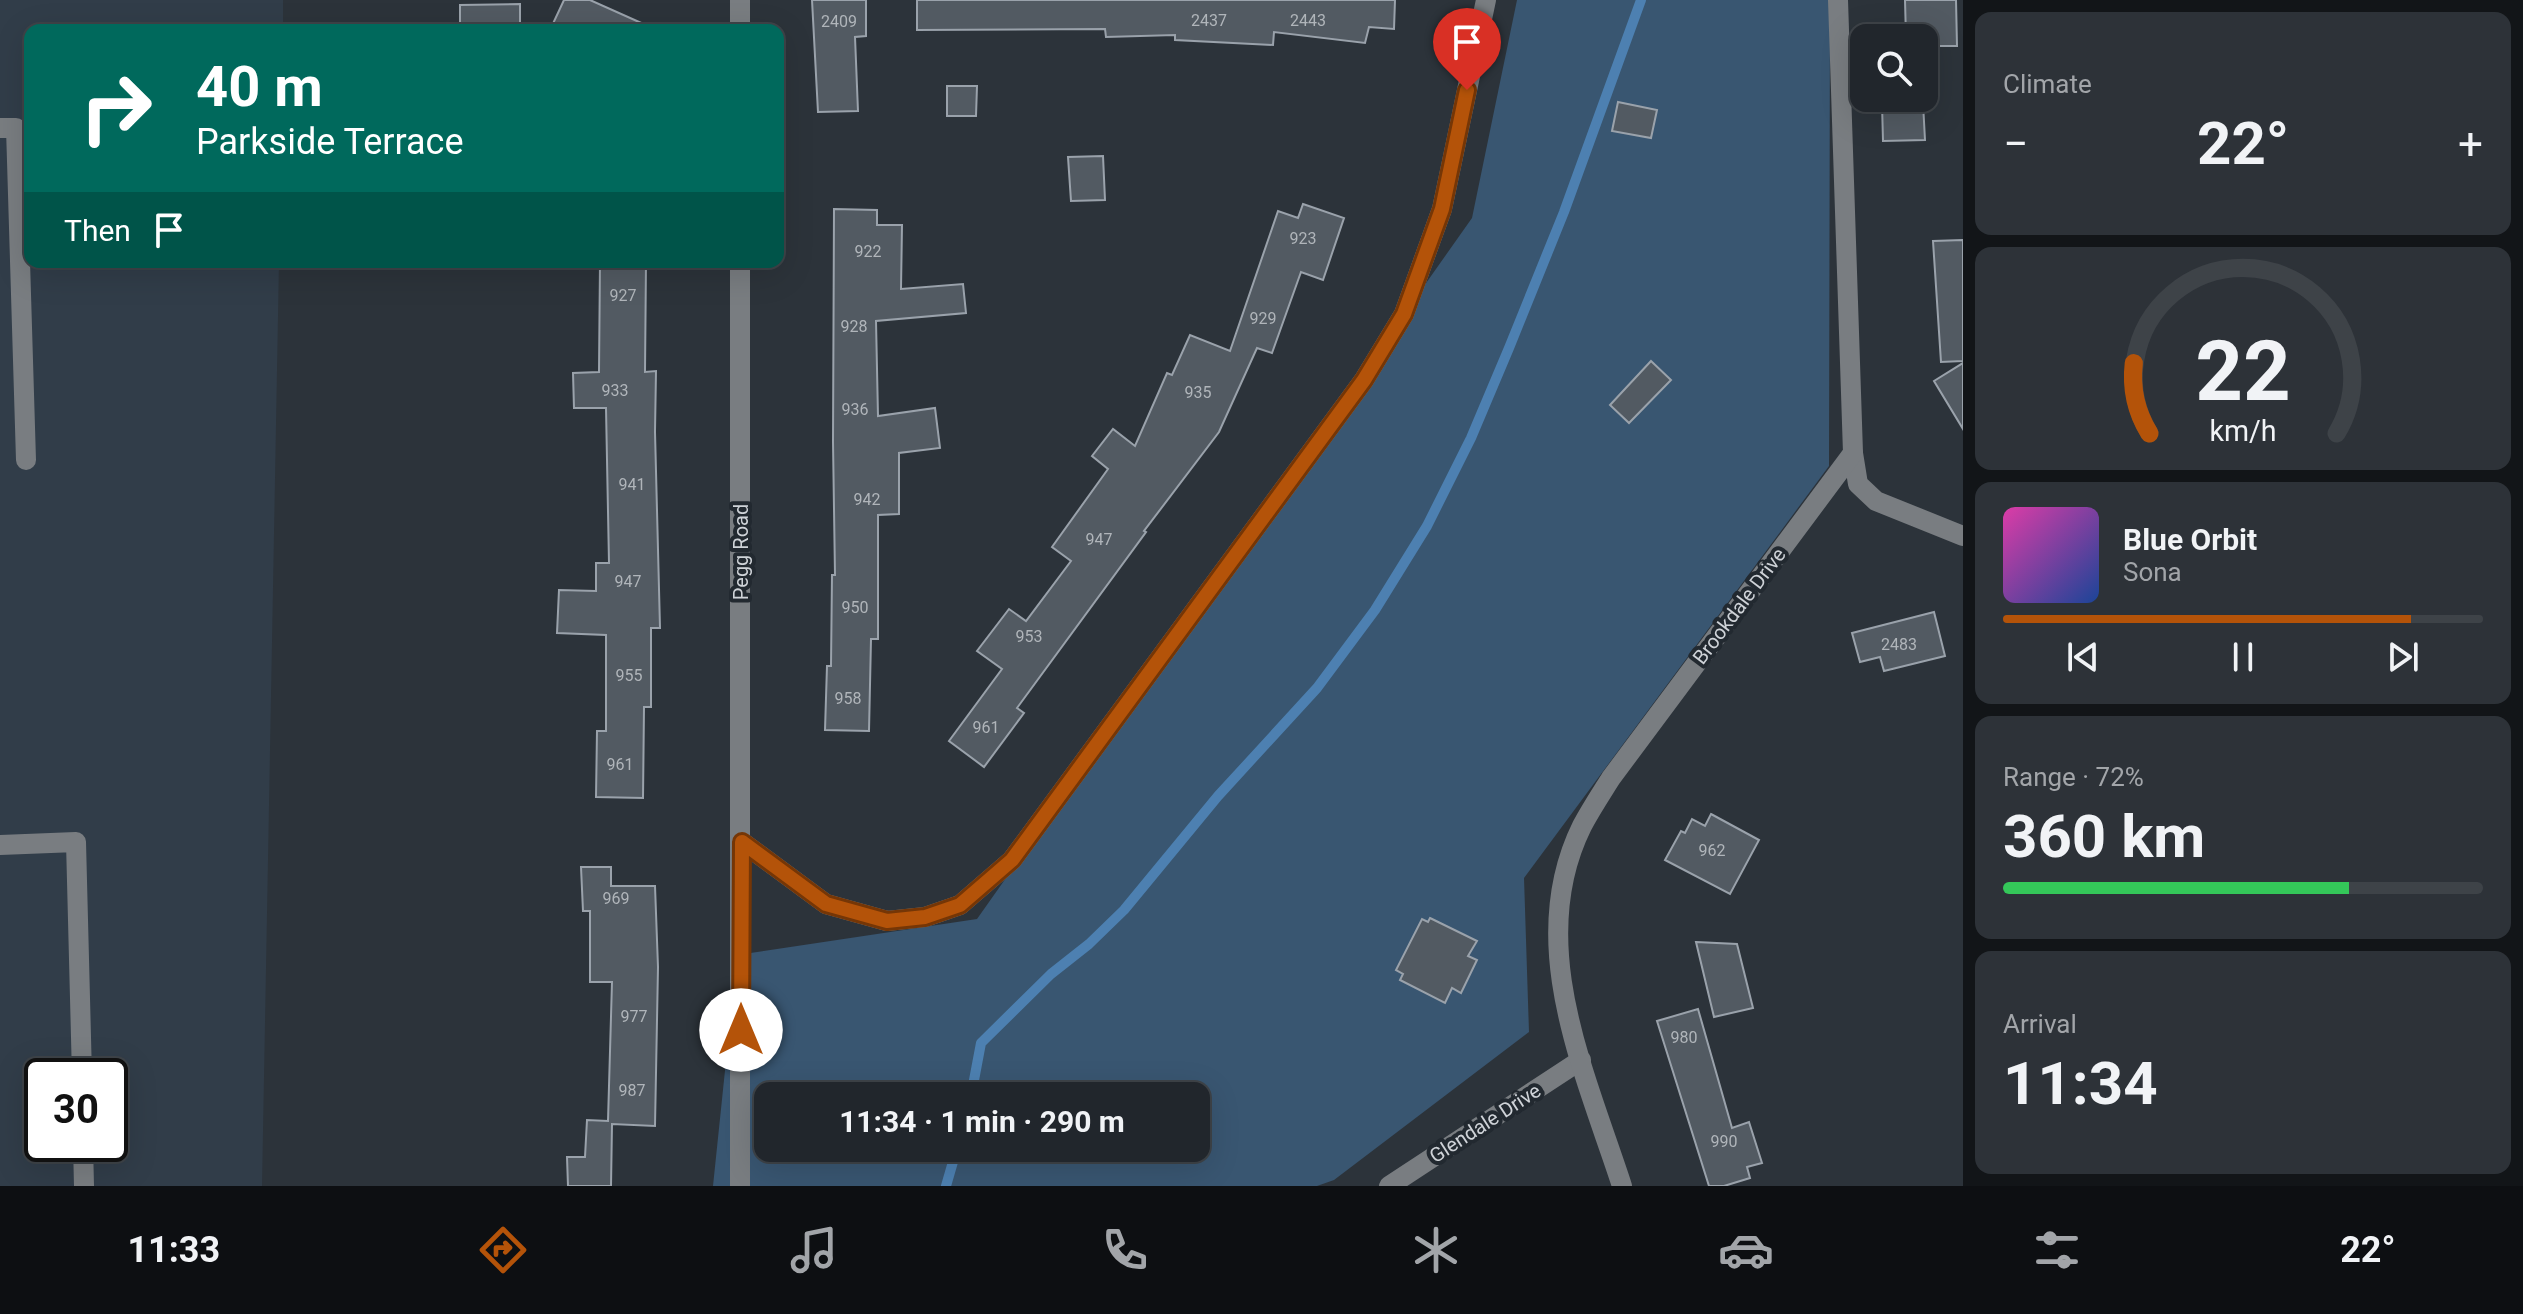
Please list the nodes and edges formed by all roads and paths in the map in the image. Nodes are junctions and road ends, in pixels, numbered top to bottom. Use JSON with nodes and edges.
{"nodes":[{"id":1,"x":740,"y":0,"type":"edge"},
{"id":2,"x":1486,"y":0,"type":"edge"},
{"id":3,"x":1838,"y":0,"type":"edge"},
{"id":4,"x":740,"y":24,"type":"edge"},
{"id":5,"x":0,"y":128,"type":"edge"},
{"id":6,"x":740,"y":268,"type":"edge"},
{"id":7,"x":1853,"y":453,"type":"junction"},
{"id":8,"x":26,"y":460,"type":"dead end"},
{"id":9,"x":1963,"y":536,"type":"edge"},
{"id":10,"x":742,"y":842,"type":"junction"},
{"id":11,"x":0,"y":845,"type":"edge"},
{"id":12,"x":82,"y":1058,"type":"edge"},
{"id":13,"x":1581,"y":1060,"type":"junction"},
{"id":14,"x":83,"y":1162,"type":"edge"},
{"id":15,"x":84,"y":1186,"type":"edge"},
{"id":16,"x":740,"y":1186,"type":"edge"},
{"id":17,"x":1389,"y":1186,"type":"edge"},
{"id":18,"x":1622,"y":1186,"type":"edge"}],
"edges":[{"from":1,"to":4,"type":"street"},
{"from":2,"to":10,"type":"street"},
{"from":3,"to":7,"type":"street"},
{"from":5,"to":8,"type":"street"},
{"from":6,"to":10,"type":"street","name":"Pegg Road"},
{"from":7,"to":9,"type":"street"},
{"from":7,"to":13,"type":"street","name":"Brookdale Drive"},
{"from":10,"to":16,"type":"street","name":"Pegg Road"},
{"from":11,"to":12,"type":"street"},
{"from":13,"to":17,"type":"street","name":"Glendale Drive"},
{"from":13,"to":18,"type":"street","name":"Brookdale Drive"},
{"from":14,"to":15,"type":"street"}]}
